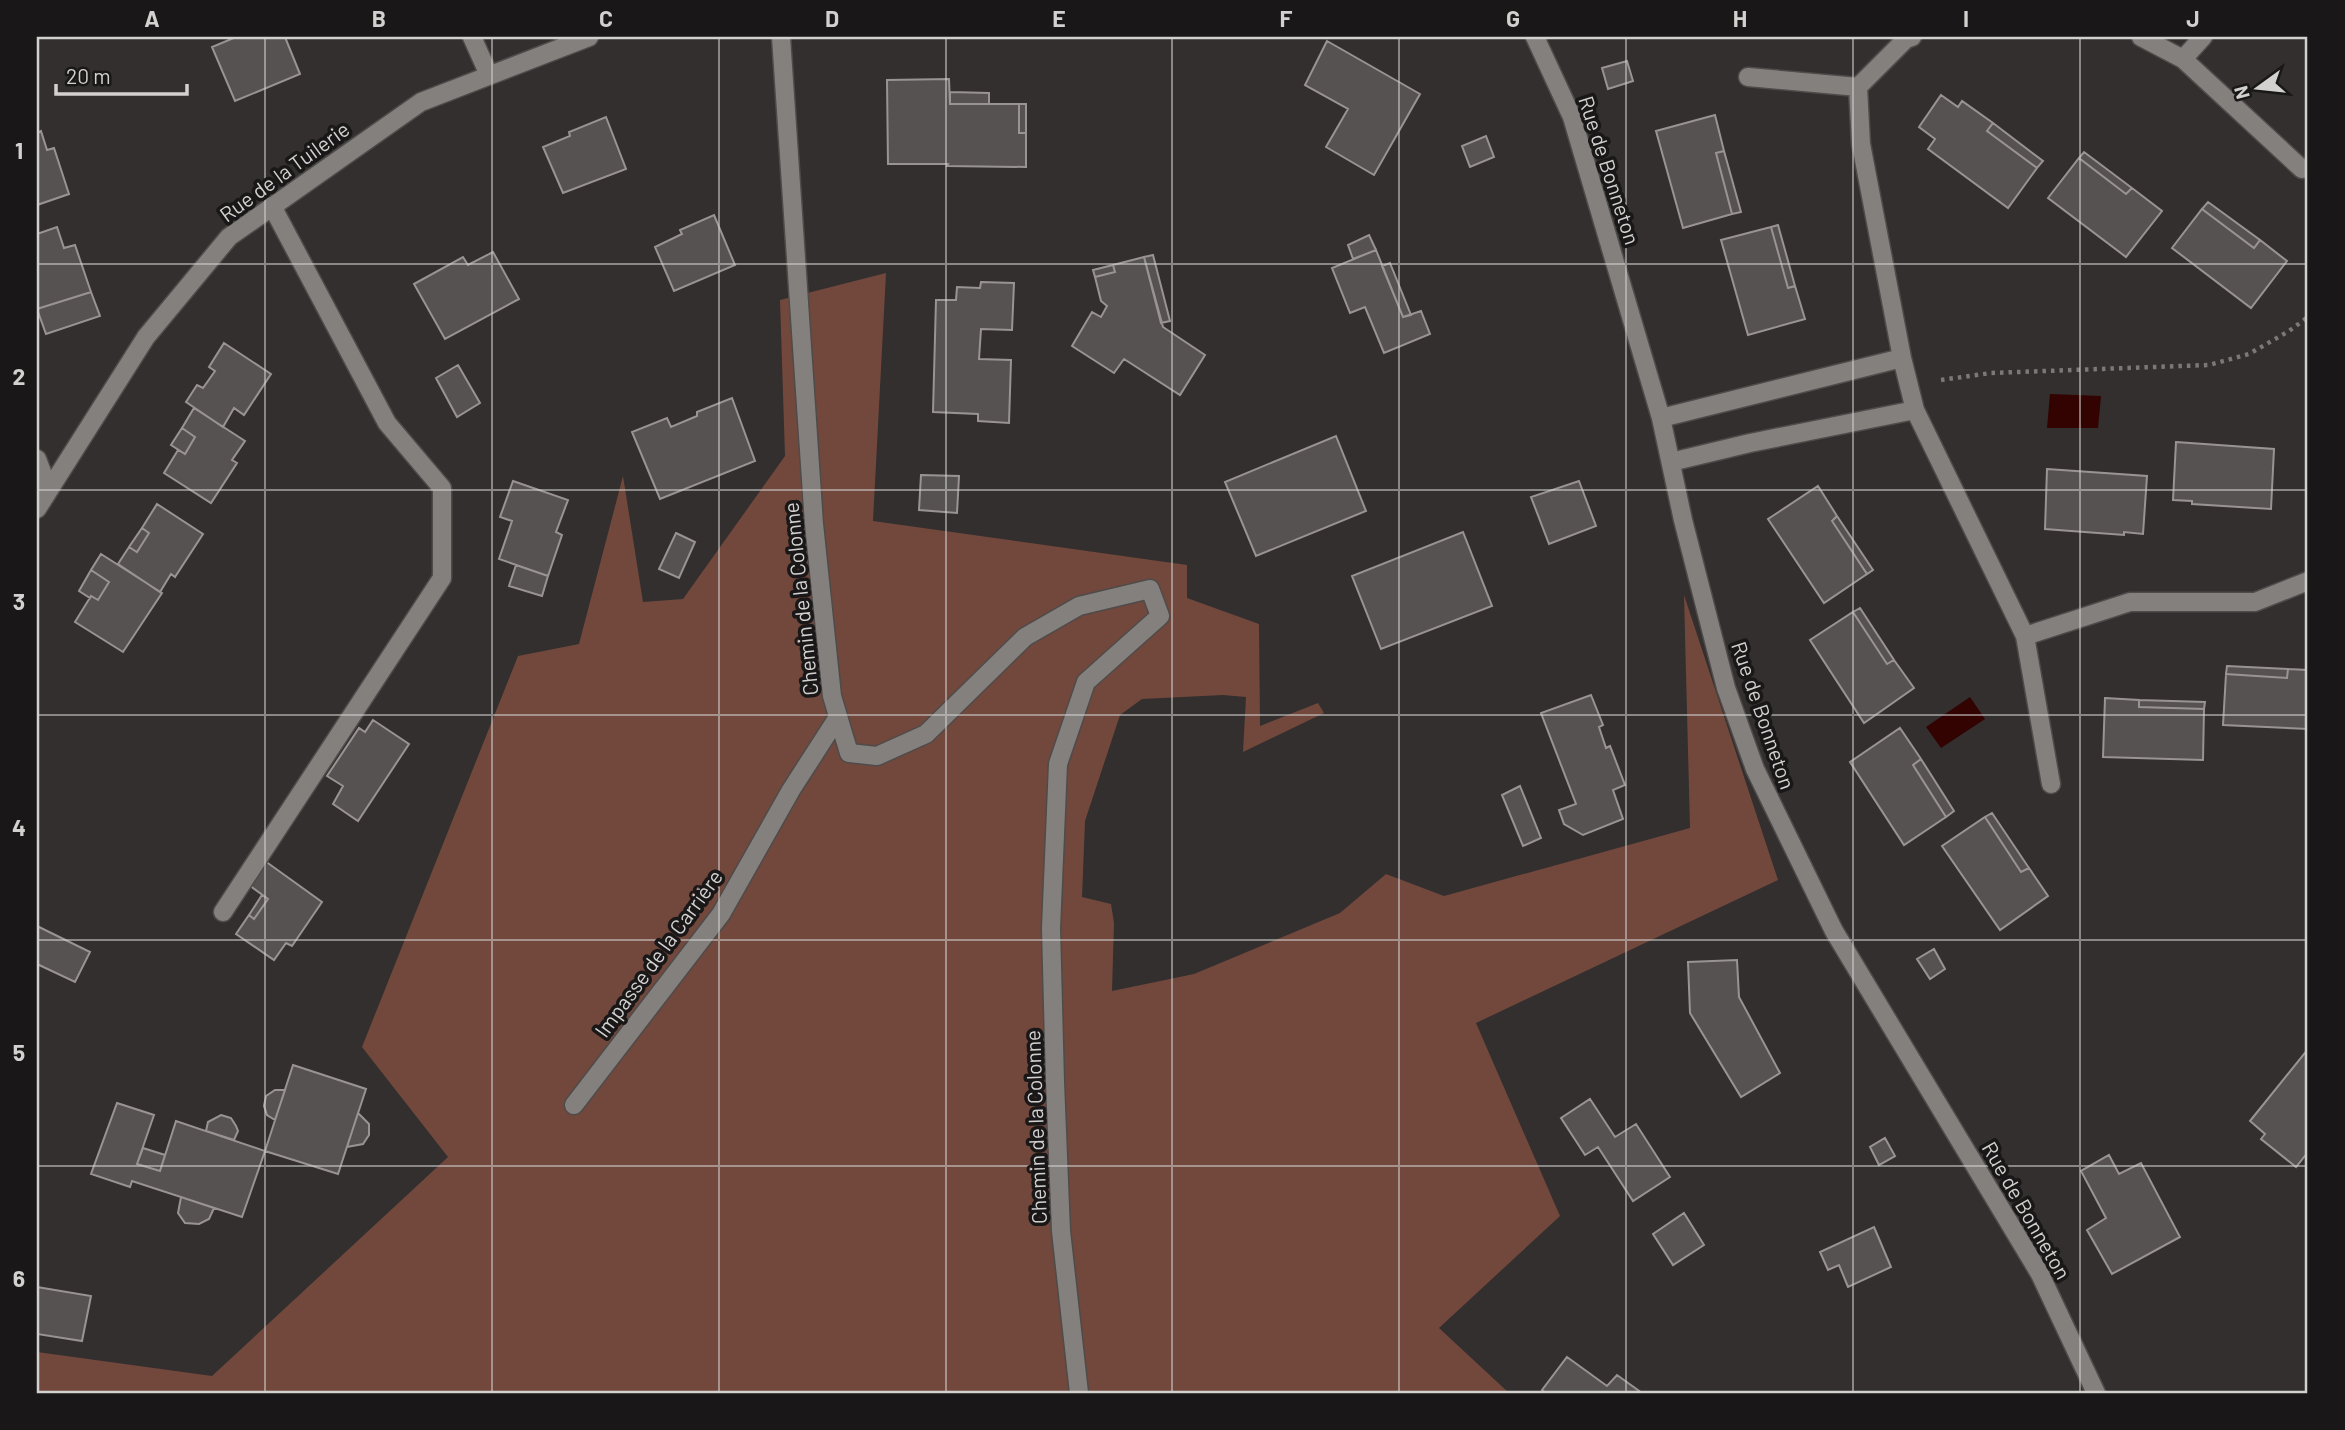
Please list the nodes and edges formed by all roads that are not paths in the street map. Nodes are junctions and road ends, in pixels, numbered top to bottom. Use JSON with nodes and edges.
{"nodes":[{"id":1,"x":472,"y":37,"type":"edge"},
{"id":2,"x":589,"y":37,"type":"edge"},
{"id":3,"x":781,"y":37,"type":"edge"},
{"id":4,"x":1535,"y":37,"type":"edge"},
{"id":5,"x":1912,"y":37,"type":"edge"},
{"id":6,"x":2141,"y":37,"type":"edge"},
{"id":7,"x":2203,"y":37,"type":"edge"},
{"id":8,"x":2183,"y":59,"type":"junction"},
{"id":9,"x":489,"y":75,"type":"junction"},
{"id":10,"x":1748,"y":77,"type":"dead end"},
{"id":11,"x":1858,"y":87,"type":"junction"},
{"id":12,"x":2302,"y":169,"type":"dead end"},
{"id":13,"x":272,"y":206,"type":"junction"},
{"id":14,"x":1902,"y":358,"type":"junction"},
{"id":15,"x":1915,"y":410,"type":"junction"},
{"id":16,"x":1661,"y":418,"type":"junction"},
{"id":17,"x":37,"y":459,"type":"edge"},
{"id":18,"x":1671,"y":463,"type":"junction"},
{"id":19,"x":49,"y":491,"type":"junction"},
{"id":20,"x":37,"y":509,"type":"edge"},
{"id":21,"x":2308,"y":581,"type":"edge"},
{"id":22,"x":2025,"y":636,"type":"junction"},
{"id":23,"x":838,"y":717,"type":"junction"},
{"id":24,"x":2050,"y":785,"type":"dead end"},
{"id":25,"x":223,"y":912,"type":"dead end"},
{"id":26,"x":574,"y":1105,"type":"dead end"},
{"id":27,"x":1079,"y":1393,"type":"edge"},
{"id":28,"x":2095,"y":1393,"type":"edge"}],
"edges":[{"from":1,"to":9,"type":"street"},
{"from":2,"to":9,"type":"street","name":"Rue de la Tuilerie"},
{"from":3,"to":23,"type":"street","name":"Chemin de la Colonne"},
{"from":4,"to":16,"type":"street","name":"Rue de Bonneton"},
{"from":5,"to":11,"type":"street"},
{"from":6,"to":8,"type":"street"},
{"from":7,"to":8,"type":"street"},
{"from":8,"to":12,"type":"street"},
{"from":9,"to":13,"type":"street","name":"Rue de la Tuilerie"},
{"from":10,"to":11,"type":"street"},
{"from":11,"to":14,"type":"street"},
{"from":13,"to":19,"type":"street","name":"Rue de la Tuilerie"},
{"from":13,"to":25,"type":"street"},
{"from":14,"to":15,"type":"street"},
{"from":14,"to":16,"type":"street"},
{"from":15,"to":18,"type":"street"},
{"from":15,"to":22,"type":"street"},
{"from":16,"to":18,"type":"street","name":"Rue de Bonneton"},
{"from":17,"to":19,"type":"street"},
{"from":18,"to":28,"type":"street","name":"Rue de Bonneton"},
{"from":19,"to":20,"type":"street","name":"Rue de la Tuilerie"},
{"from":21,"to":22,"type":"street"},
{"from":22,"to":24,"type":"street"},
{"from":23,"to":26,"type":"street","name":"Impasse de la Carrière"},
{"from":23,"to":27,"type":"street","name":"Chemin de la Colonne"}]}
